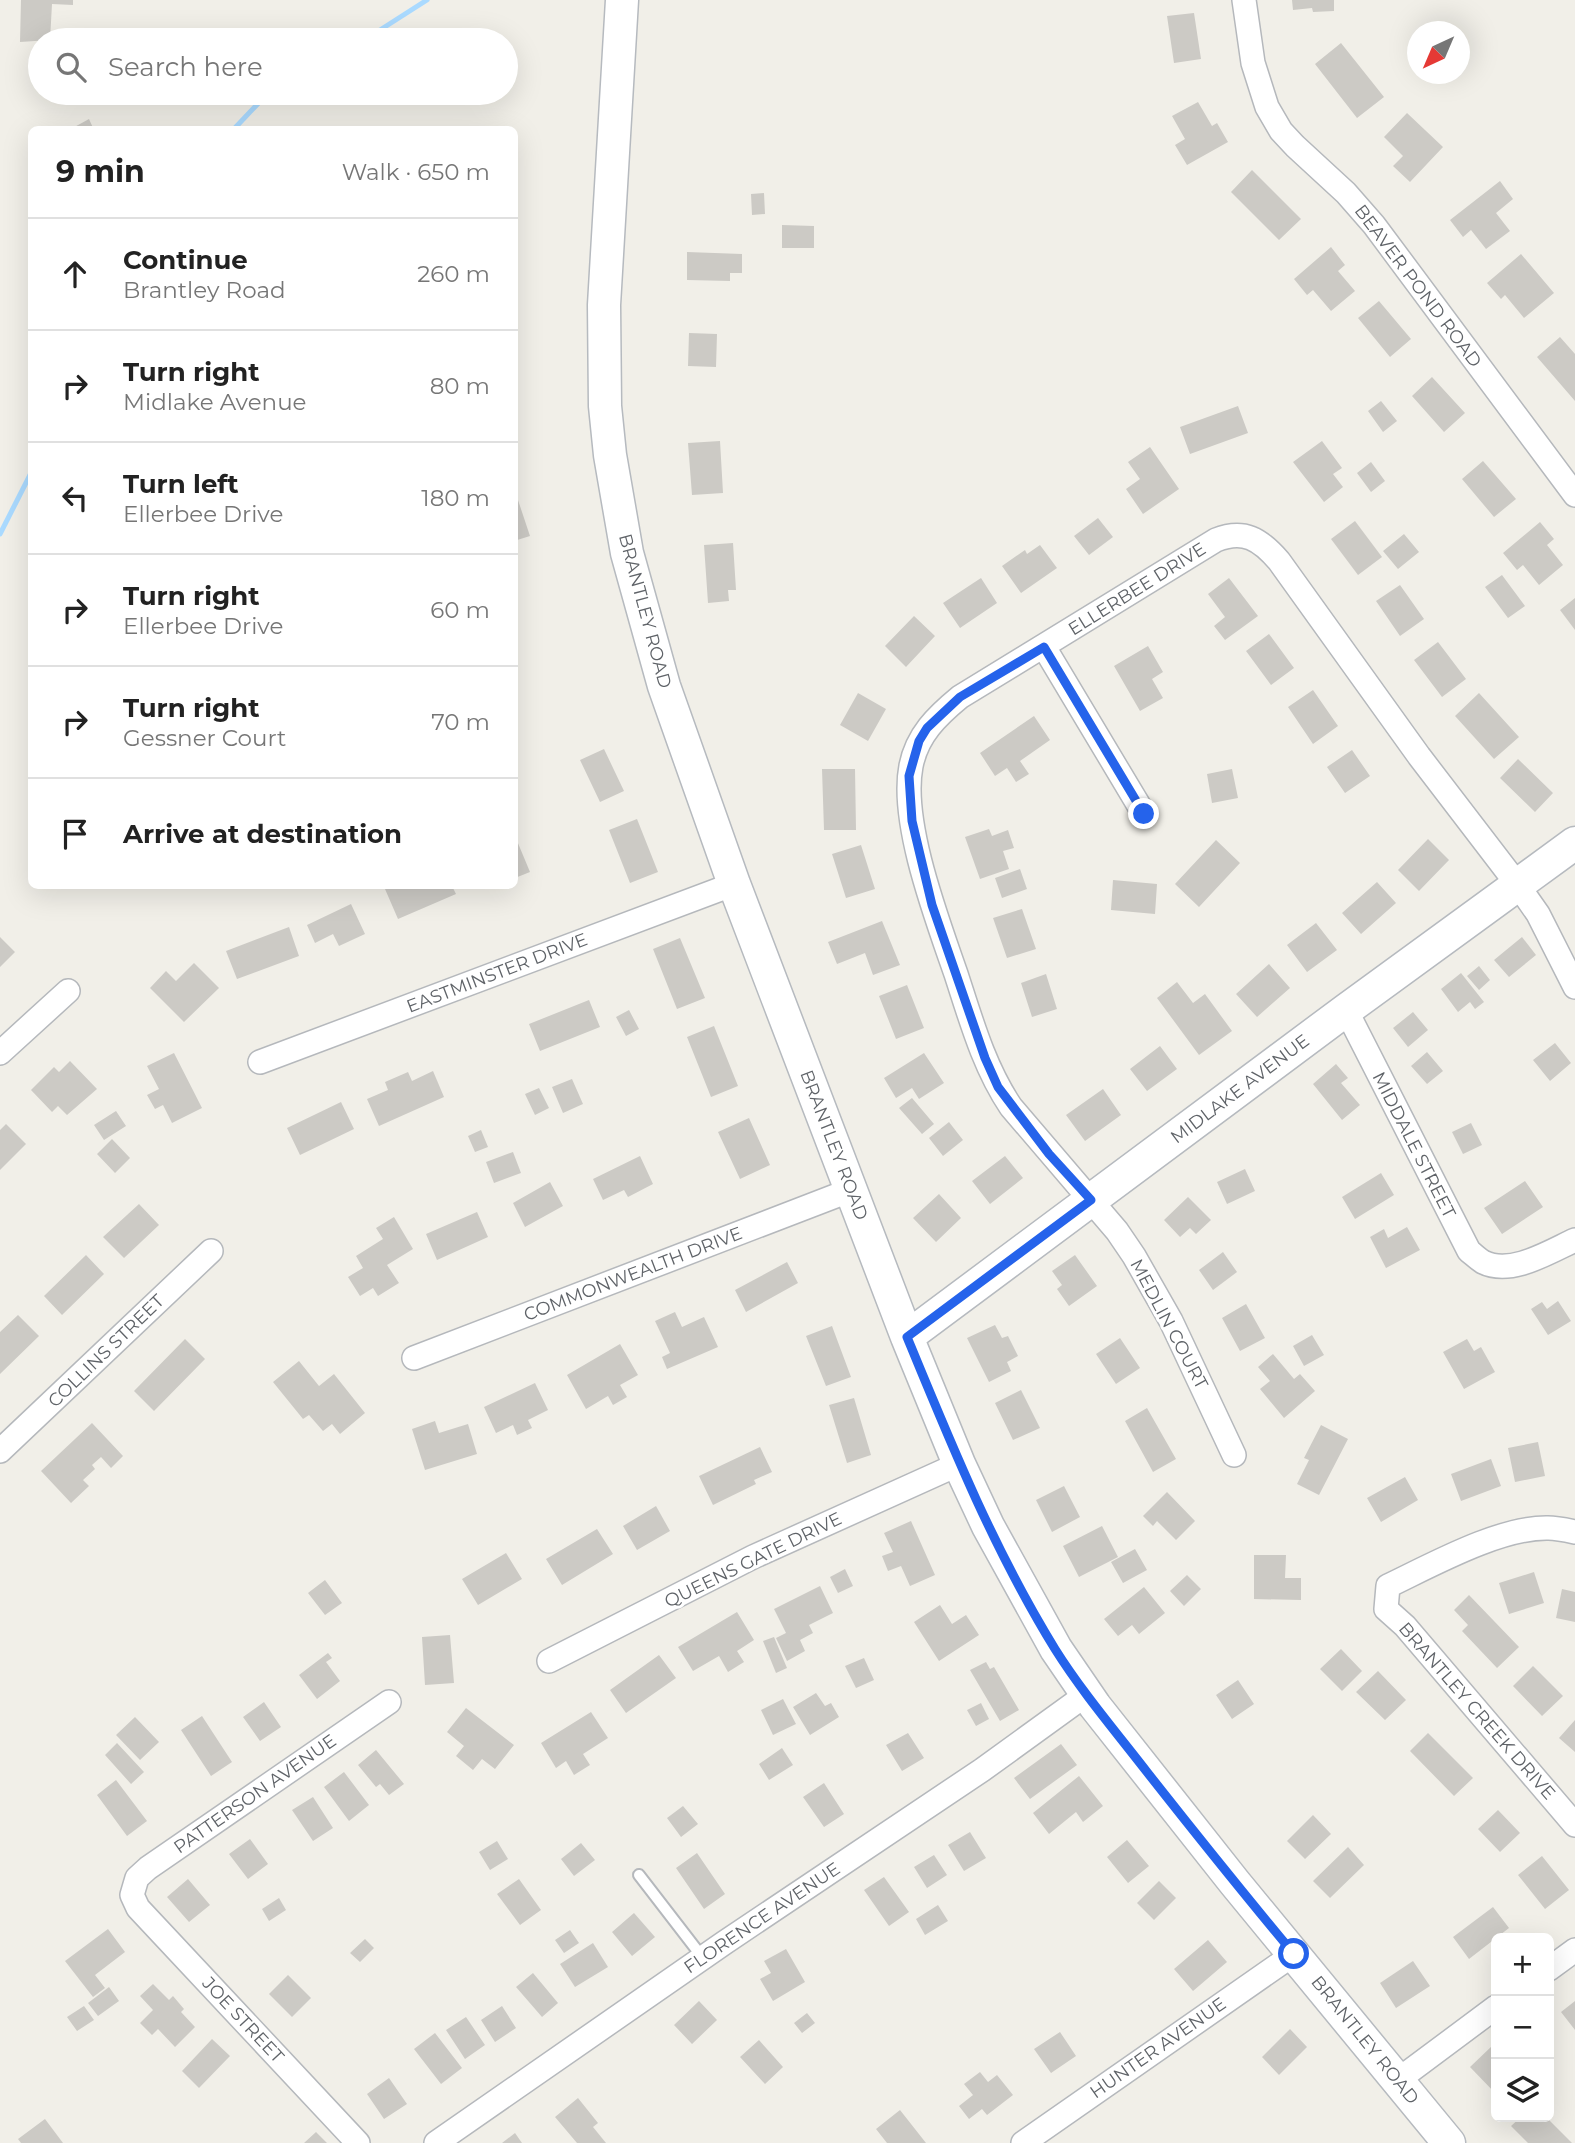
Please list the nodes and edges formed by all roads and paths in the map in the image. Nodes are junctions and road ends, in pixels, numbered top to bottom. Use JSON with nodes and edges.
{"nodes":[{"id":1,"x":622,"y":0,"type":"edge"},
{"id":2,"x":1244,"y":0,"type":"edge"},
{"id":3,"x":1575,"y":495,"type":"edge"},
{"id":4,"x":1044,"y":647,"type":"junction"},
{"id":5,"x":1144,"y":814,"type":"dead end"},
{"id":6,"x":1575,"y":843,"type":"edge"},
{"id":7,"x":734,"y":884,"type":"junction"},
{"id":8,"x":1517,"y":884,"type":"junction"},
{"id":9,"x":1575,"y":987,"type":"edge"},
{"id":10,"x":68,"y":991,"type":"dead end"},
{"id":11,"x":1346,"y":1010,"type":"junction"},
{"id":12,"x":0,"y":1053,"type":"edge"},
{"id":13,"x":260,"y":1062,"type":"dead end"},
{"id":14,"x":852,"y":1190,"type":"junction"},
{"id":15,"x":1091,"y":1200,"type":"junction"},
{"id":16,"x":1575,"y":1240,"type":"edge"},
{"id":17,"x":211,"y":1251,"type":"dead end"},
{"id":18,"x":907,"y":1337,"type":"junction"},
{"id":19,"x":414,"y":1358,"type":"dead end"},
{"id":20,"x":0,"y":1451,"type":"edge"},
{"id":21,"x":1234,"y":1455,"type":"dead end"},
{"id":22,"x":959,"y":1464,"type":"junction"},
{"id":23,"x":1575,"y":1532,"type":"edge"},
{"id":24,"x":549,"y":1661,"type":"dead end"},
{"id":25,"x":1087,"y":1694,"type":"junction"},
{"id":26,"x":389,"y":1702,"type":"dead end"},
{"id":27,"x":1575,"y":1825,"type":"edge"},
{"id":28,"x":639,"y":1875,"type":"dead end"},
{"id":29,"x":132,"y":1895,"type":"joint"},
{"id":30,"x":1575,"y":1950,"type":"edge"},
{"id":31,"x":1294,"y":1954,"type":"junction"},
{"id":32,"x":703,"y":1958,"type":"junction"},
{"id":33,"x":1554,"y":1965,"type":"edge"},
{"id":34,"x":1491,"y":2011,"type":"edge"},
{"id":35,"x":1398,"y":2080,"type":"junction"},
{"id":36,"x":358,"y":2143,"type":"edge"},
{"id":37,"x":436,"y":2143,"type":"edge"},
{"id":38,"x":1023,"y":2143,"type":"edge"},
{"id":39,"x":1449,"y":2143,"type":"edge"}],
"edges":[{"from":1,"to":7,"type":"street","name":"BRANTLEY ROAD"},
{"from":2,"to":3,"type":"street","name":"BEAVER POND ROAD"},
{"from":4,"to":5,"type":"street"},
{"from":4,"to":8,"type":"street","name":"ELLERBEE DRIVE"},
{"from":4,"to":15,"type":"street","name":"ELLERBEE DRIVE"},
{"from":6,"to":8,"type":"street","name":"MIDLAKE AVENUE"},
{"from":7,"to":13,"type":"street","name":"EASTMINSTER DRIVE"},
{"from":7,"to":14,"type":"street","name":"BRANTLEY ROAD"},
{"from":8,"to":9,"type":"street","name":"ELLERBEE DRIVE"},
{"from":8,"to":11,"type":"street","name":"MIDLAKE AVENUE"},
{"from":10,"to":12,"type":"street"},
{"from":11,"to":15,"type":"street","name":"MIDLAKE AVENUE"},
{"from":11,"to":16,"type":"street","name":"MIDDALE STREET"},
{"from":14,"to":18,"type":"street","name":"BRANTLEY ROAD"},
{"from":14,"to":19,"type":"street","name":"COMMONWEALTH DRIVE"},
{"from":15,"to":18,"type":"street","name":"MIDLAKE AVENUE"},
{"from":15,"to":21,"type":"street","name":"MEDLIN COURT"},
{"from":17,"to":20,"type":"street","name":"COLLINS STREET"},
{"from":18,"to":22,"type":"street","name":"BRANTLEY ROAD"},
{"from":22,"to":24,"type":"street","name":"QUEENS GATE DRIVE"},
{"from":22,"to":25,"type":"street","name":"BRANTLEY ROAD"},
{"from":23,"to":27,"type":"street","name":"BRANTLEY CREEK DRIVE"},
{"from":25,"to":31,"type":"street","name":"BRANTLEY ROAD"},
{"from":25,"to":32,"type":"street","name":"FLORENCE AVENUE"},
{"from":26,"to":29,"type":"street","name":"PATTERSON AVENUE"},
{"from":28,"to":32,"type":"lane"},
{"from":29,"to":36,"type":"street","name":"JOE STREET"},
{"from":30,"to":33,"type":"street"},
{"from":31,"to":35,"type":"street","name":"BRANTLEY ROAD"},
{"from":31,"to":38,"type":"street","name":"HUNTER AVENUE"},
{"from":32,"to":37,"type":"street","name":"FLORENCE AVENUE"},
{"from":34,"to":35,"type":"street"},
{"from":35,"to":39,"type":"street","name":"BRANTLEY ROAD"}]}
